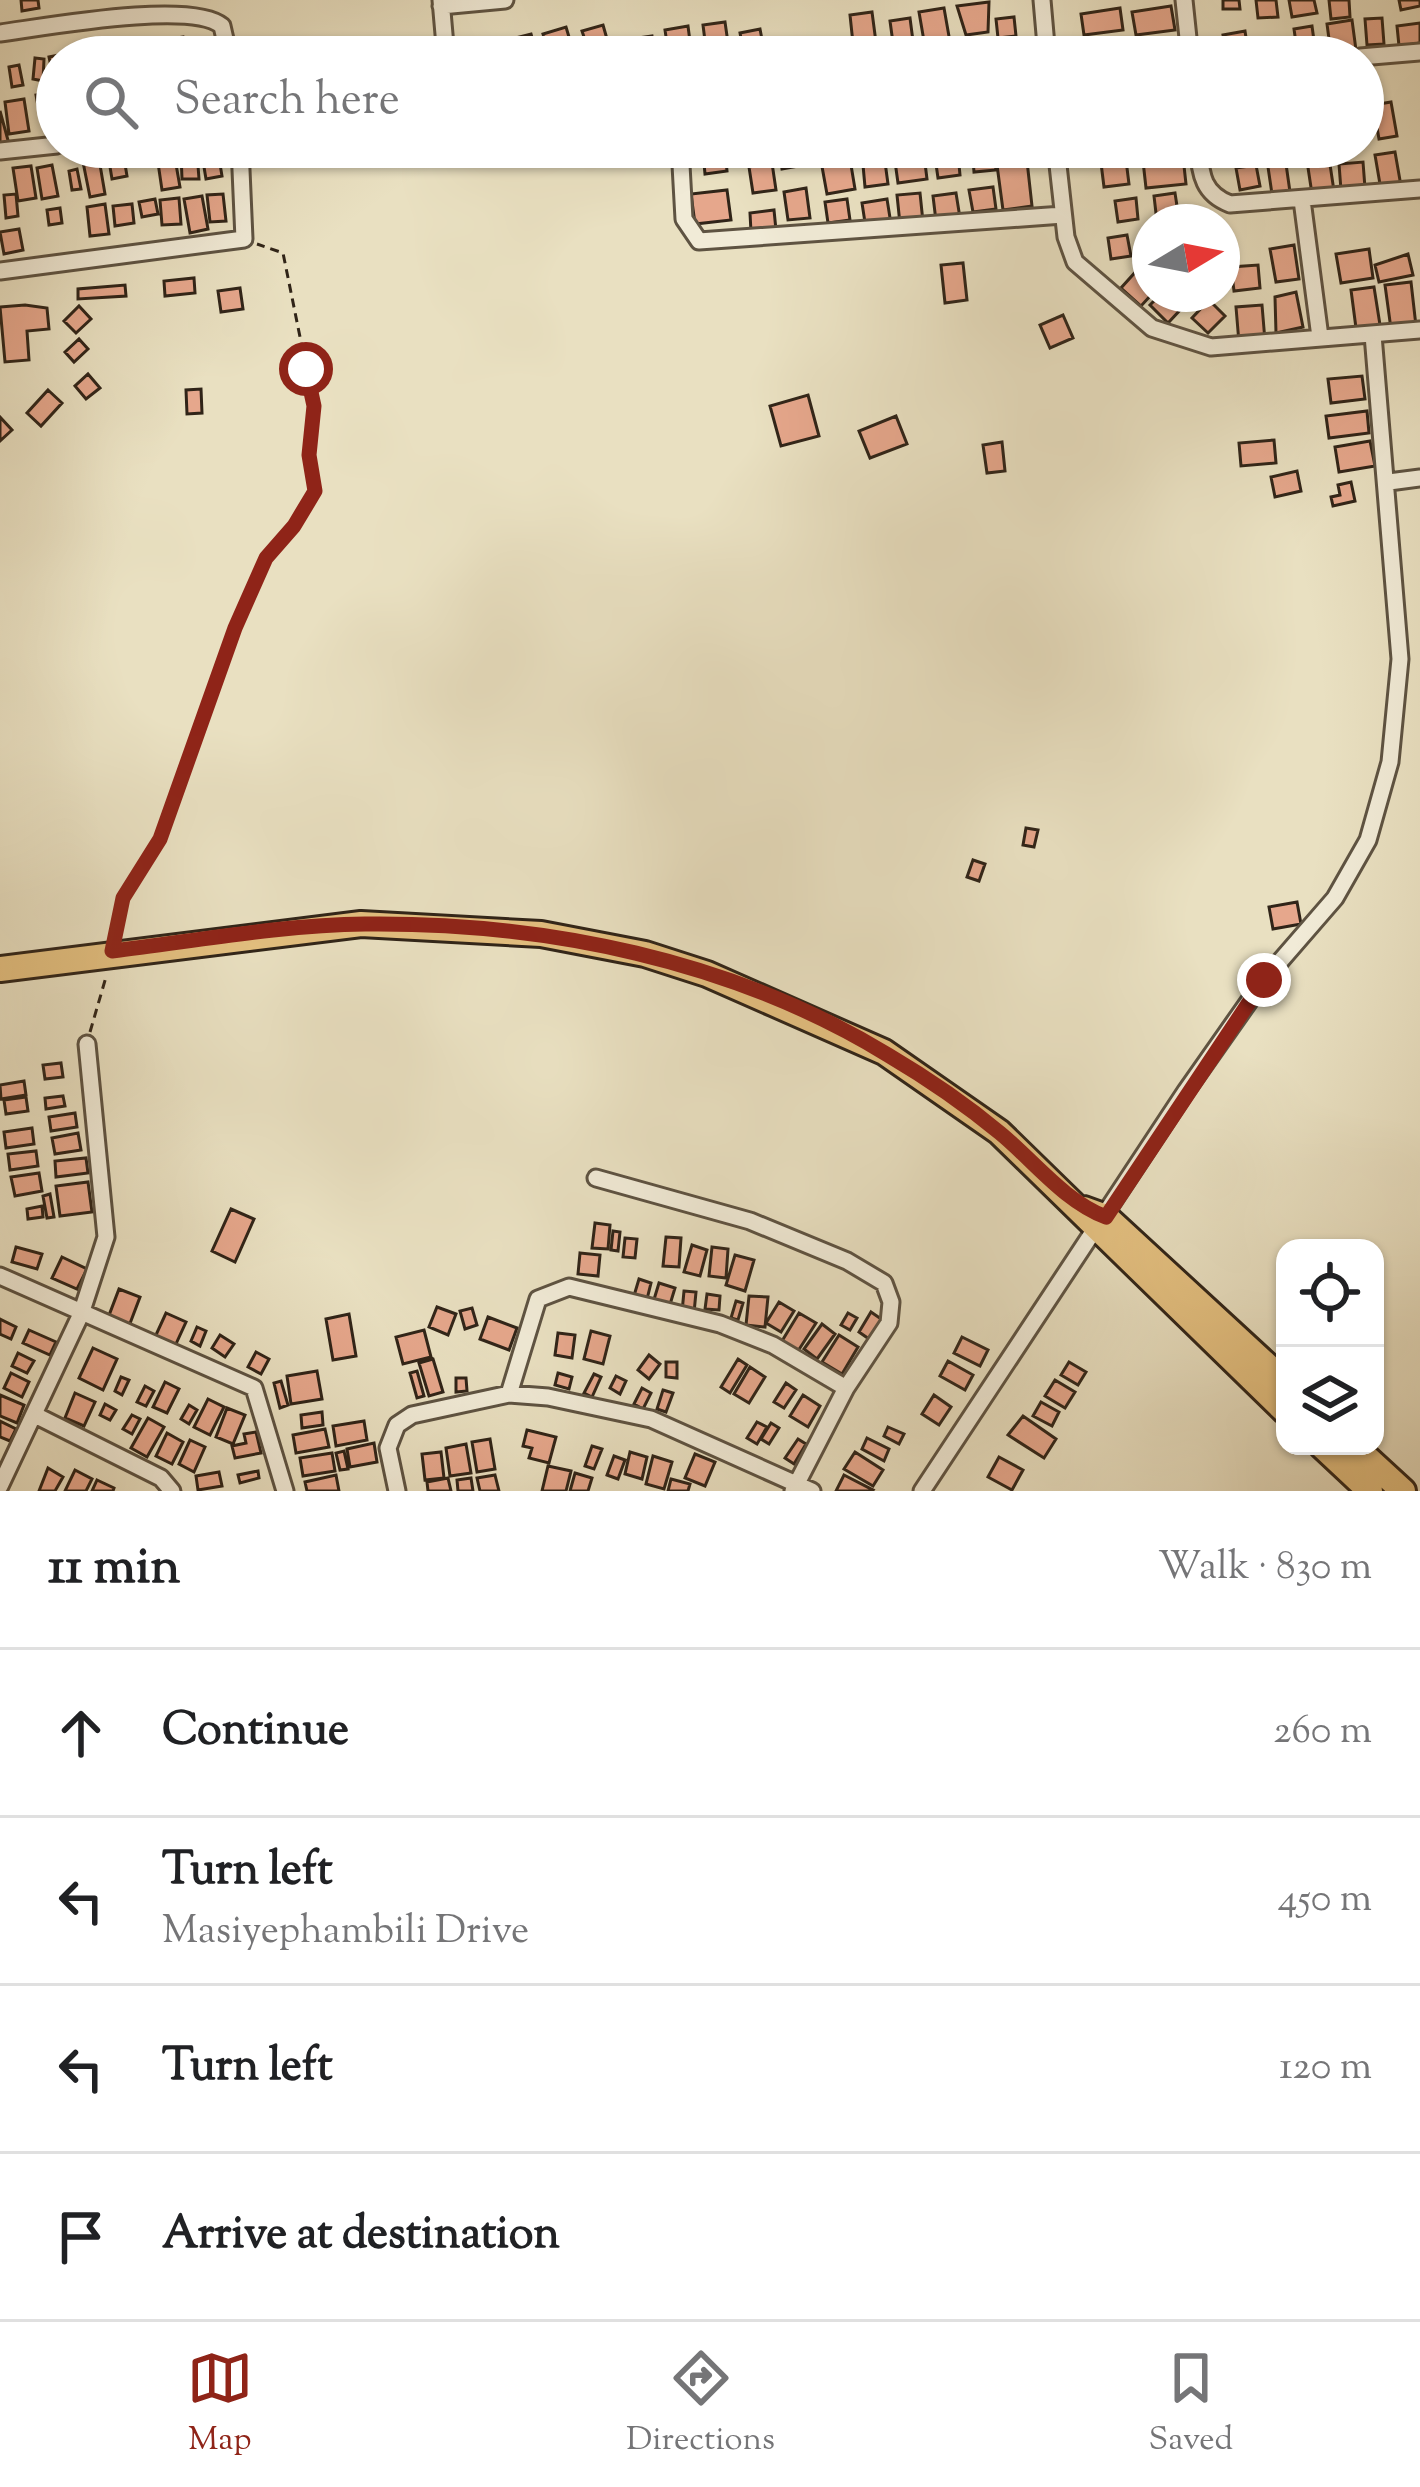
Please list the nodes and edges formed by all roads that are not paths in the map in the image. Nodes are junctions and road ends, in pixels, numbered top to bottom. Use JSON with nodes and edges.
{"nodes":[{"id":1,"x":505,"y":0,"type":"edge"},
{"id":2,"x":1042,"y":0,"type":"edge"},
{"id":3,"x":1184,"y":0,"type":"edge"},
{"id":4,"x":441,"y":3,"type":"edge"},
{"id":5,"x":145,"y":7,"type":"edge"},
{"id":6,"x":0,"y":33,"type":"edge"},
{"id":7,"x":226,"y":36,"type":"edge"},
{"id":8,"x":444,"y":36,"type":"edge"},
{"id":9,"x":1045,"y":36,"type":"edge"},
{"id":10,"x":1188,"y":36,"type":"edge"},
{"id":11,"x":1420,"y":52,"type":"edge"},
{"id":12,"x":1384,"y":55,"type":"edge"},
{"id":13,"x":36,"y":148,"type":"edge"},
{"id":14,"x":0,"y":152,"type":"edge"},
{"id":15,"x":240,"y":168,"type":"edge"},
{"id":16,"x":681,"y":168,"type":"edge"},
{"id":17,"x":1058,"y":168,"type":"edge"},
{"id":18,"x":1201,"y":168,"type":"edge"},
{"id":19,"x":1420,"y":189,"type":"edge"},
{"id":20,"x":1302,"y":200,"type":"junction"},
{"id":21,"x":1063,"y":215,"type":"junction"},
{"id":22,"x":0,"y":271,"type":"edge"},
{"id":23,"x":1420,"y":330,"type":"edge"},
{"id":24,"x":1373,"y":335,"type":"junction"},
{"id":25,"x":1321,"y":337,"type":"junction"},
{"id":26,"x":1420,"y":478,"type":"edge"},
{"id":27,"x":1389,"y":482,"type":"junction"},
{"id":28,"x":0,"y":969,"type":"edge"},
{"id":29,"x":87,"y":1044,"type":"road end"},
{"id":30,"x":596,"y":1178,"type":"dead end"},
{"id":31,"x":1095,"y":1218,"type":"junction"},
{"id":32,"x":0,"y":1276,"type":"edge"},
{"id":33,"x":81,"y":1314,"type":"junction"},
{"id":34,"x":1276,"y":1374,"type":"edge"},
{"id":35,"x":846,"y":1388,"type":"junction"},
{"id":36,"x":509,"y":1394,"type":"junction"},
{"id":37,"x":1276,"y":1402,"type":"edge"},
{"id":38,"x":35,"y":1415,"type":"junction"},
{"id":39,"x":1332,"y":1455,"type":"edge"},
{"id":40,"x":1364,"y":1455,"type":"edge"},
{"id":41,"x":0,"y":1486,"type":"edge"},
{"id":42,"x":801,"y":1488,"type":"edge"},
{"id":43,"x":172,"y":1491,"type":"edge"},
{"id":44,"x":285,"y":1491,"type":"edge"},
{"id":45,"x":397,"y":1491,"type":"edge"},
{"id":46,"x":922,"y":1491,"type":"edge"},
{"id":47,"x":1370,"y":1491,"type":"edge"},
{"id":48,"x":1403,"y":1491,"type":"edge"}],
"edges":[{"from":1,"to":4,"type":"street"},
{"from":2,"to":9,"type":"street"},
{"from":3,"to":10,"type":"street"},
{"from":4,"to":8,"type":"street"},
{"from":5,"to":6,"type":"street"},
{"from":5,"to":7,"type":"street"},
{"from":11,"to":12,"type":"street"},
{"from":13,"to":14,"type":"street"},
{"from":15,"to":22,"type":"street"},
{"from":16,"to":21,"type":"street"},
{"from":17,"to":21,"type":"street"},
{"from":18,"to":20,"type":"street"},
{"from":19,"to":20,"type":"street"},
{"from":20,"to":25,"type":"street"},
{"from":21,"to":25,"type":"street"},
{"from":23,"to":24,"type":"street"},
{"from":24,"to":25,"type":"street"},
{"from":24,"to":27,"type":"street"},
{"from":26,"to":27,"type":"street"},
{"from":27,"to":31,"type":"street"},
{"from":28,"to":31,"type":"main road"},
{"from":29,"to":33,"type":"street"},
{"from":30,"to":35,"type":"street"},
{"from":31,"to":34,"type":"main road"},
{"from":31,"to":37,"type":"main road"},
{"from":31,"to":46,"type":"street"},
{"from":32,"to":33,"type":"street"},
{"from":33,"to":38,"type":"street"},
{"from":33,"to":44,"type":"street"},
{"from":35,"to":36,"type":"street"},
{"from":35,"to":42,"type":"street"},
{"from":36,"to":42,"type":"street"},
{"from":36,"to":45,"type":"street"},
{"from":38,"to":41,"type":"street"},
{"from":38,"to":43,"type":"street"},
{"from":39,"to":47,"type":"main road"},
{"from":40,"to":48,"type":"main road"}]}
